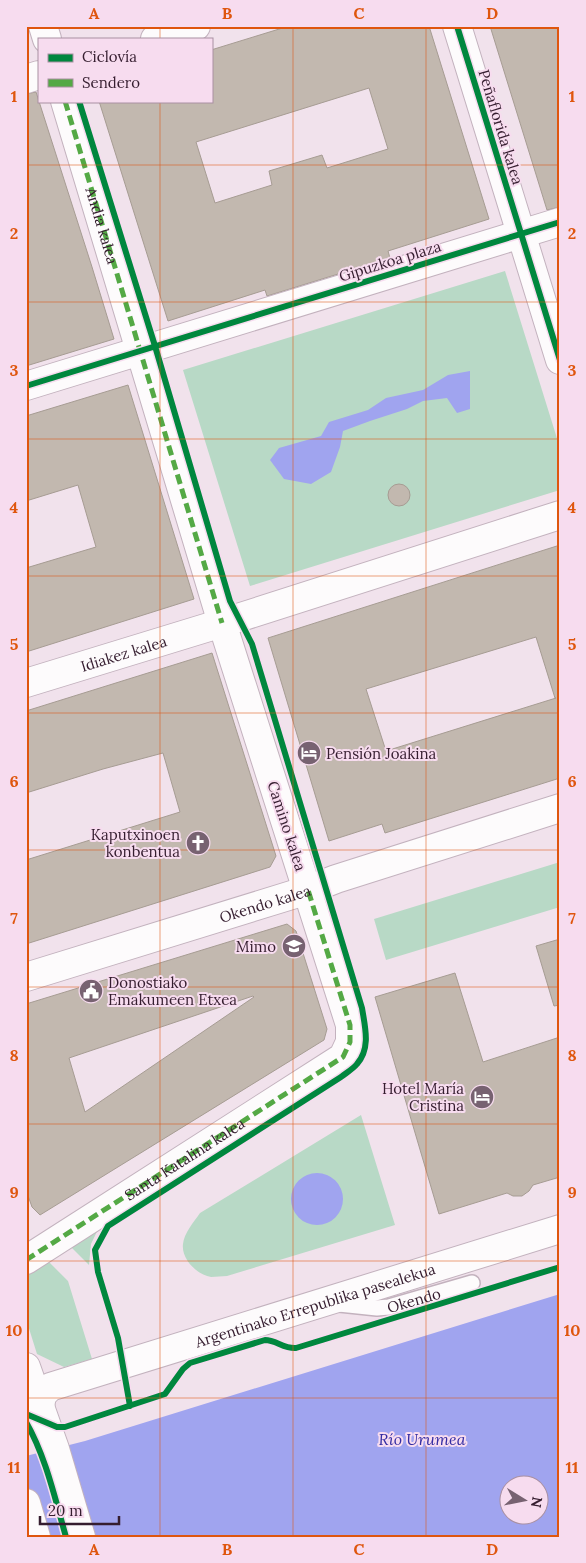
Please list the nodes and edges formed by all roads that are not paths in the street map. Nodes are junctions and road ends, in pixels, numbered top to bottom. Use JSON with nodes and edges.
{"nodes":[{"id":1,"x":43,"y":26,"type":"edge"},
{"id":2,"x":196,"y":26,"type":"edge"},
{"id":3,"x":457,"y":26,"type":"edge"},
{"id":4,"x":47,"y":38,"type":"edge"},
{"id":5,"x":158,"y":38,"type":"edge"},
{"id":6,"x":38,"y":75,"type":"edge"},
{"id":7,"x":26,"y":79,"type":"edge"},
{"id":8,"x":65,"y":102,"type":"edge"},
{"id":9,"x":560,"y":222,"type":"edge"},
{"id":10,"x":521,"y":234,"type":"junction"},
{"id":11,"x":140,"y":350,"type":"junction"},
{"id":12,"x":560,"y":360,"type":"edge"},
{"id":13,"x":26,"y":386,"type":"edge"},
{"id":14,"x":560,"y":515,"type":"edge"},
{"id":15,"x":222,"y":623,"type":"junction"},
{"id":16,"x":26,"y":683,"type":"edge"},
{"id":17,"x":560,"y":808,"type":"edge"},
{"id":18,"x":308,"y":890,"type":"junction"},
{"id":19,"x":26,"y":978,"type":"edge"},
{"id":20,"x":342,"y":1057,"type":"joint"},
{"id":21,"x":560,"y":1229,"type":"edge"},
{"id":22,"x":26,"y":1260,"type":"edge"},
{"id":23,"x":472,"y":1283,"type":"dead end"},
{"id":24,"x":325,"y":1302,"type":"junction"},
{"id":25,"x":26,"y":1366,"type":"edge"},
{"id":26,"x":71,"y":1380,"type":"junction"},
{"id":27,"x":40,"y":1407,"type":"junction"},
{"id":28,"x":26,"y":1503,"type":"edge"},
{"id":29,"x":36,"y":1537,"type":"edge"},
{"id":30,"x":81,"y":1537,"type":"edge"}],
"edges":[{"from":1,"to":4,"type":"street"},
{"from":2,"to":5,"type":"street"},
{"from":3,"to":10,"type":"street","name":"Peñaflorida kalea"},
{"from":6,"to":7,"type":"street"},
{"from":8,"to":11,"type":"street","name":"Andia kalea"},
{"from":9,"to":10,"type":"street","name":"Gipuzkoa plaza"},
{"from":10,"to":11,"type":"street","name":"Gipuzkoa plaza"},
{"from":10,"to":12,"type":"street"},
{"from":11,"to":13,"type":"street","name":"Gipuzkoa plaza"},
{"from":11,"to":15,"type":"street"},
{"from":14,"to":15,"type":"street"},
{"from":15,"to":16,"type":"street","name":"Idiakez kalea"},
{"from":15,"to":18,"type":"street","name":"Camino kalea"},
{"from":17,"to":18,"type":"street","name":"Okendo kalea"},
{"from":18,"to":19,"type":"street","name":"Okendo kalea"},
{"from":18,"to":20,"type":"street","name":"Camino kalea"},
{"from":20,"to":22,"type":"street","name":"Santa Katalina kalea"},
{"from":21,"to":24,"type":"street","name":"Argentinako Errepublika pasealekua"},
{"from":23,"to":24,"type":"lane","name":"Okendo"},
{"from":24,"to":26,"type":"street","name":"Argentinako Errepublika pasealekua"},
{"from":25,"to":26,"type":"street"},
{"from":25,"to":27,"type":"street"},
{"from":26,"to":27,"type":"street","name":"Argentinako Errepublika pasealekua"},
{"from":27,"to":30,"type":"street"},
{"from":28,"to":29,"type":"street"}]}
